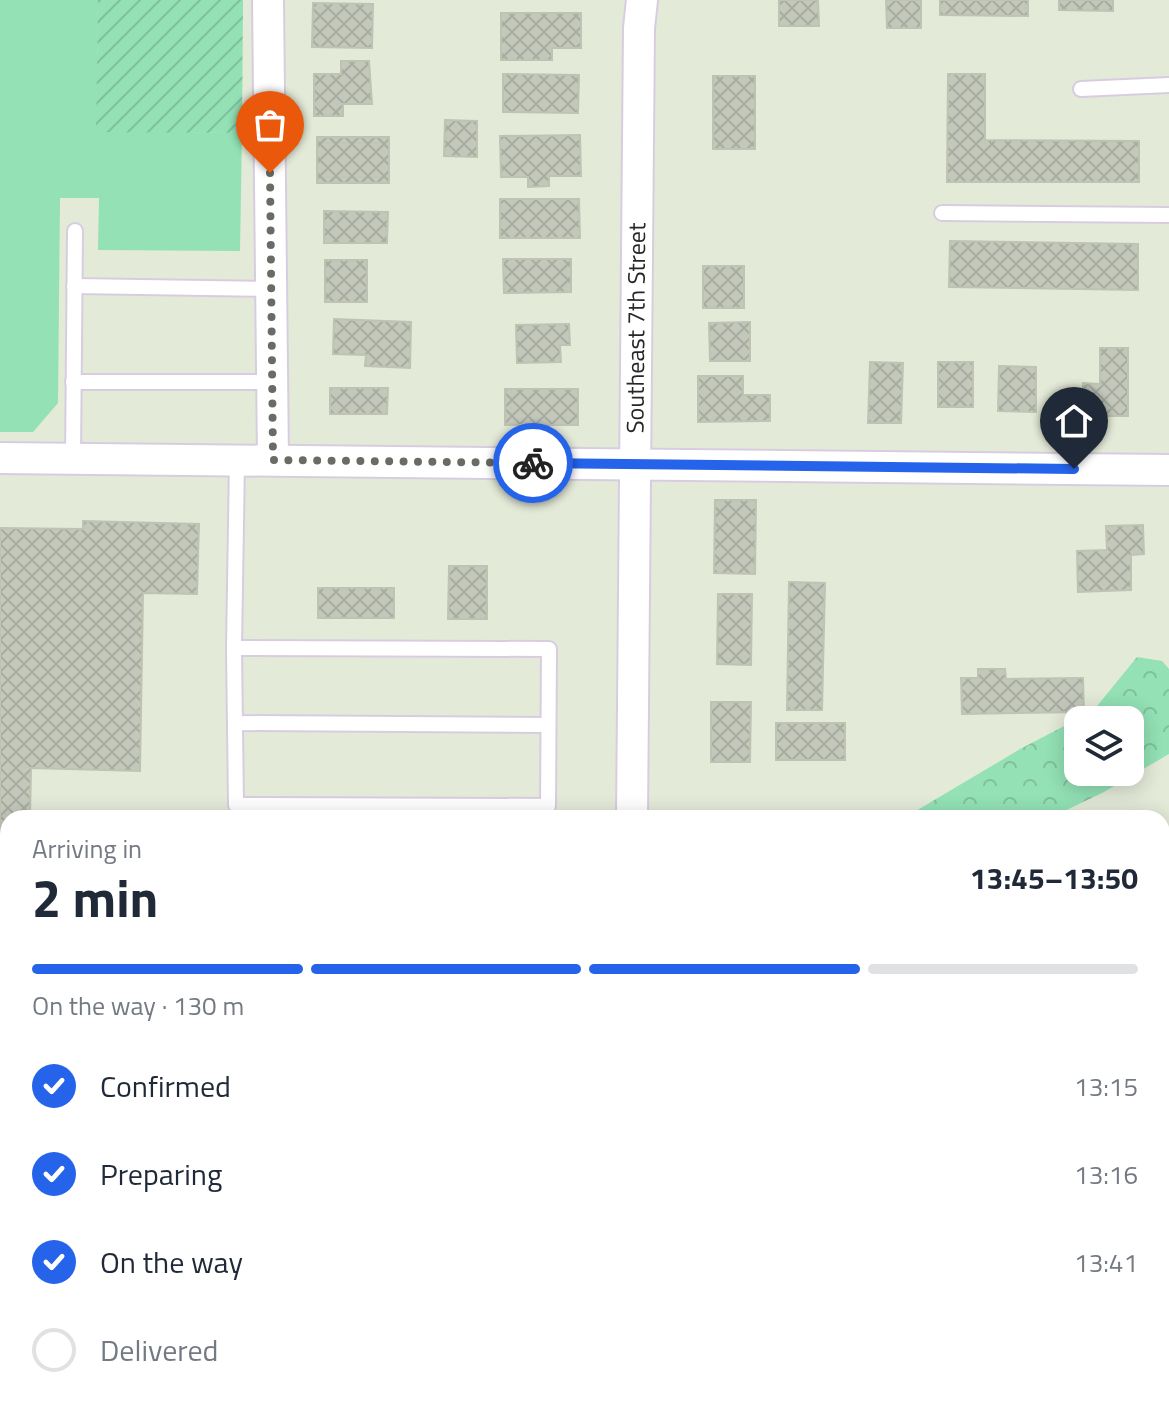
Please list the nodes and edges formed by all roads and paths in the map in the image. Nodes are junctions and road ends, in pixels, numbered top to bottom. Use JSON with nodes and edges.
{"nodes":[{"id":1,"x":268,"y":0,"type":"edge"},
{"id":2,"x":638,"y":9,"type":"edge"},
{"id":3,"x":1169,"y":85,"type":"edge"},
{"id":4,"x":1081,"y":89,"type":"dead end"},
{"id":5,"x":942,"y":213,"type":"dead end"},
{"id":6,"x":1169,"y":215,"type":"edge"},
{"id":7,"x":75,"y":231,"type":"dead end"},
{"id":8,"x":74,"y":286,"type":"junction"},
{"id":9,"x":271,"y":289,"type":"junction"},
{"id":10,"x":73,"y":382,"type":"junction"},
{"id":11,"x":272,"y":382,"type":"junction"},
{"id":12,"x":0,"y":458,"type":"edge"},
{"id":13,"x":73,"y":459,"type":"junction"},
{"id":14,"x":237,"y":460,"type":"junction"},
{"id":15,"x":273,"y":460,"type":"junction"},
{"id":16,"x":635,"y":464,"type":"junction"},
{"id":17,"x":1169,"y":470,"type":"edge"},
{"id":18,"x":234,"y":648,"type":"junction"},
{"id":19,"x":235,"y":723,"type":"junction"},
{"id":20,"x":548,"y":725,"type":"junction"},
{"id":21,"x":315,"y":810,"type":"edge"},
{"id":22,"x":548,"y":810,"type":"edge"},
{"id":23,"x":632,"y":810,"type":"edge"}],
"edges":[{"from":1,"to":9,"type":"street"},
{"from":2,"to":16,"type":"street","name":"Southeast 7th Street"},
{"from":3,"to":4,"type":"lane"},
{"from":5,"to":6,"type":"lane"},
{"from":7,"to":8,"type":"lane"},
{"from":8,"to":9,"type":"lane"},
{"from":8,"to":10,"type":"lane"},
{"from":9,"to":11,"type":"street"},
{"from":10,"to":11,"type":"lane"},
{"from":10,"to":13,"type":"lane"},
{"from":11,"to":15,"type":"street"},
{"from":12,"to":13,"type":"street"},
{"from":13,"to":14,"type":"street"},
{"from":14,"to":15,"type":"street"},
{"from":14,"to":18,"type":"lane"},
{"from":15,"to":16,"type":"street"},
{"from":16,"to":17,"type":"street"},
{"from":16,"to":23,"type":"street","name":"Southeast 7th Street"},
{"from":18,"to":19,"type":"lane"},
{"from":18,"to":20,"type":"lane"},
{"from":19,"to":20,"type":"lane"},
{"from":19,"to":21,"type":"lane"},
{"from":20,"to":22,"type":"lane"}]}
